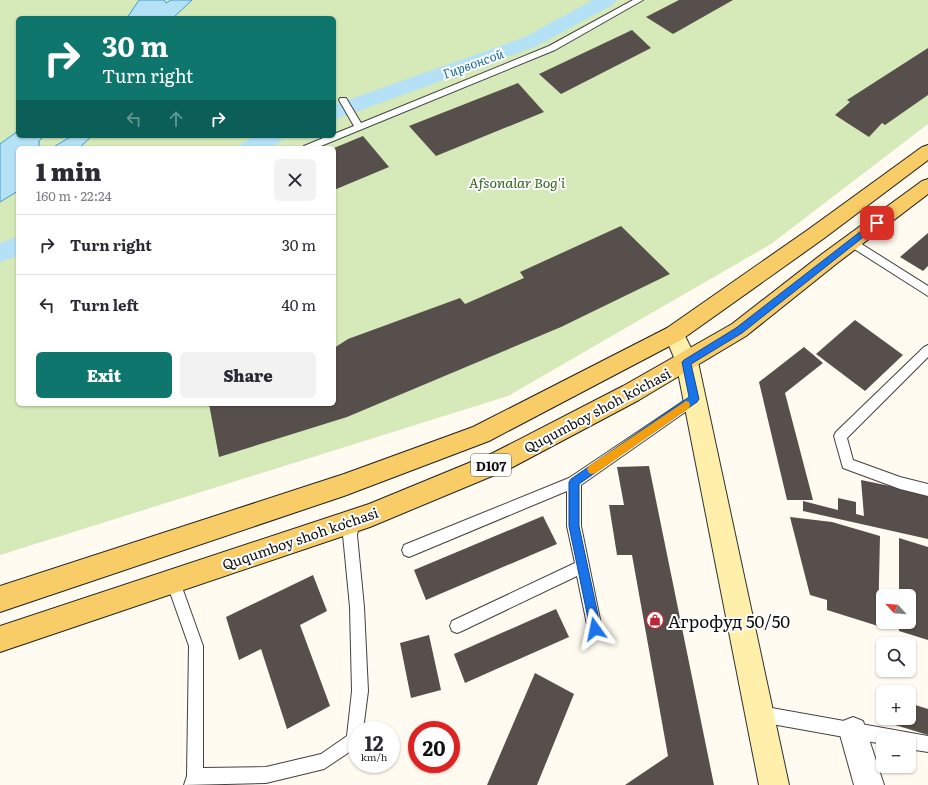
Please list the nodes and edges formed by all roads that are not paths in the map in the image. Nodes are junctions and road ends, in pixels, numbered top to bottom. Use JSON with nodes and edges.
{"nodes":[{"id":1,"x":639,"y":0,"type":"edge"},
{"id":2,"x":343,"y":100,"type":"dead end"},
{"id":3,"x":359,"y":127,"type":"junction"},
{"id":4,"x":336,"y":136,"type":"edge"},
{"id":5,"x":332,"y":138,"type":"edge"},
{"id":6,"x":312,"y":146,"type":"edge"},
{"id":7,"x":928,"y":151,"type":"edge"},
{"id":8,"x":928,"y":185,"type":"edge"},
{"id":9,"x":852,"y":242,"type":"junction"},
{"id":10,"x":928,"y":292,"type":"edge"},
{"id":11,"x":674,"y":334,"type":"junction"},
{"id":12,"x":928,"y":350,"type":"edge"},
{"id":13,"x":687,"y":362,"type":"junction"},
{"id":14,"x":694,"y":399,"type":"junction"},
{"id":15,"x":574,"y":482,"type":"junction"},
{"id":16,"x":928,"y":490,"type":"edge"},
{"id":17,"x":352,"y":520,"type":"junction"},
{"id":18,"x":409,"y":550,"type":"dead end"},
{"id":19,"x":582,"y":567,"type":"junction"},
{"id":20,"x":173,"y":581,"type":"junction"},
{"id":21,"x":0,"y":599,"type":"edge"},
{"id":22,"x":457,"y":626,"type":"dead end"},
{"id":23,"x":595,"y":629,"type":"dead end"},
{"id":24,"x":0,"y":639,"type":"edge"},
{"id":25,"x":760,"y":714,"type":"junction"},
{"id":26,"x":853,"y":731,"type":"junction"},
{"id":27,"x":876,"y":735,"type":"edge"},
{"id":28,"x":916,"y":742,"type":"edge"},
{"id":29,"x":928,"y":744,"type":"edge"},
{"id":30,"x":193,"y":781,"type":"edge"},
{"id":31,"x":774,"y":785,"type":"edge"},
{"id":32,"x":869,"y":785,"type":"edge"}],
"edges":[{"from":1,"to":3,"type":"lane"},
{"from":2,"to":3,"type":"lane"},
{"from":3,"to":4,"type":"lane"},
{"from":5,"to":6,"type":"lane"},
{"from":7,"to":11,"type":"main road","number":"D107"},
{"from":8,"to":9,"type":"main road","name":"Ququmboy shoh koʻchasi","number":"D107"},
{"from":9,"to":10,"type":"lane"},
{"from":9,"to":13,"type":"main road","name":"Ququmboy shoh koʻchasi","number":"D107"},
{"from":11,"to":13,"type":"main road"},
{"from":11,"to":21,"type":"main road","number":"D107"},
{"from":12,"to":16,"type":"lane"},
{"from":13,"to":14,"type":"main road"},
{"from":13,"to":17,"type":"main road","name":"Ququmboy shoh koʻchasi","number":"D107"},
{"from":14,"to":15,"type":"lane"},
{"from":14,"to":25,"type":"main road"},
{"from":15,"to":18,"type":"lane"},
{"from":15,"to":19,"type":"lane"},
{"from":17,"to":20,"type":"main road","name":"Ququmboy shoh koʻchasi","number":"D107"},
{"from":17,"to":30,"type":"lane"},
{"from":19,"to":22,"type":"lane"},
{"from":19,"to":23,"type":"lane"},
{"from":20,"to":24,"type":"main road","name":"Ququmboy shoh koʻchasi","number":"D107"},
{"from":20,"to":30,"type":"lane"},
{"from":25,"to":26,"type":"lane"},
{"from":25,"to":31,"type":"main road"},
{"from":26,"to":27,"type":"lane"},
{"from":26,"to":32,"type":"street"},
{"from":28,"to":29,"type":"lane"}]}
